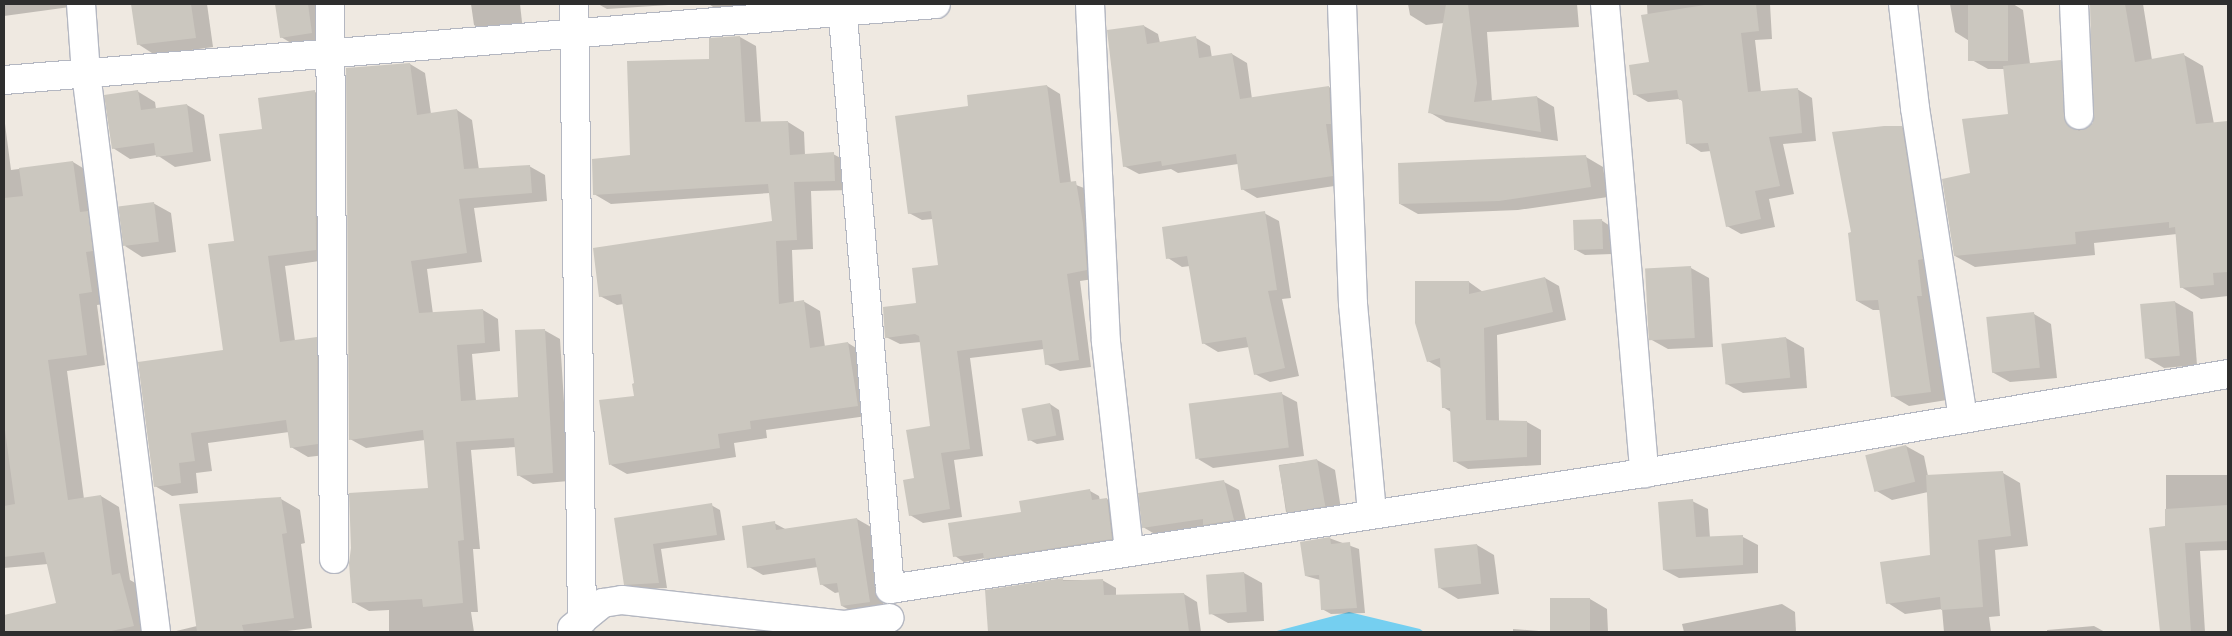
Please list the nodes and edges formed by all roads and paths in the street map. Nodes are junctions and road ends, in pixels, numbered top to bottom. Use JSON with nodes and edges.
{"nodes":[{"id":1,"x":81,"y":4,"type":"edge"},
{"id":2,"x":330,"y":4,"type":"edge"},
{"id":3,"x":574,"y":4,"type":"edge"},
{"id":4,"x":936,"y":4,"type":"edge"},
{"id":5,"x":1090,"y":4,"type":"edge"},
{"id":6,"x":1342,"y":4,"type":"edge"},
{"id":7,"x":1605,"y":4,"type":"edge"},
{"id":8,"x":1903,"y":4,"type":"edge"},
{"id":9,"x":2074,"y":4,"type":"edge"},
{"id":10,"x":842,"y":7,"type":"edge"},
{"id":11,"x":575,"y":31,"type":"junction"},
{"id":12,"x":331,"y":52,"type":"junction"},
{"id":13,"x":86,"y":73,"type":"junction"},
{"id":14,"x":4,"y":80,"type":"edge"},
{"id":15,"x":2079,"y":115,"type":"dead end"},
{"id":16,"x":2228,"y":374,"type":"edge"},
{"id":17,"x":1963,"y":418,"type":"junction"},
{"id":18,"x":1644,"y":473,"type":"junction"},
{"id":19,"x":1372,"y":513,"type":"junction"},
{"id":20,"x":1129,"y":551,"type":"junction"},
{"id":21,"x":334,"y":559,"type":"dead end"},
{"id":22,"x":890,"y":589,"type":"junction"},
{"id":23,"x":890,"y":625,"type":"edge"},
{"id":24,"x":574,"y":626,"type":"edge"},
{"id":25,"x":156,"y":632,"type":"edge"}],
"edges":[{"from":1,"to":13,"type":"street"},
{"from":2,"to":12,"type":"street"},
{"from":3,"to":11,"type":"street"},
{"from":4,"to":10,"type":"street"},
{"from":5,"to":20,"type":"street"},
{"from":6,"to":19,"type":"street"},
{"from":7,"to":18,"type":"street"},
{"from":8,"to":17,"type":"street"},
{"from":9,"to":15,"type":"street"},
{"from":10,"to":11,"type":"street"},
{"from":10,"to":22,"type":"street"},
{"from":11,"to":12,"type":"street"},
{"from":11,"to":24,"type":"street"},
{"from":12,"to":13,"type":"street"},
{"from":12,"to":21,"type":"street"},
{"from":13,"to":14,"type":"street"},
{"from":13,"to":25,"type":"street"},
{"from":16,"to":17,"type":"street"},
{"from":17,"to":18,"type":"street"},
{"from":18,"to":19,"type":"street"},
{"from":19,"to":20,"type":"street"},
{"from":20,"to":22,"type":"street"},
{"from":22,"to":23,"type":"street"},
{"from":23,"to":24,"type":"street"}]}
